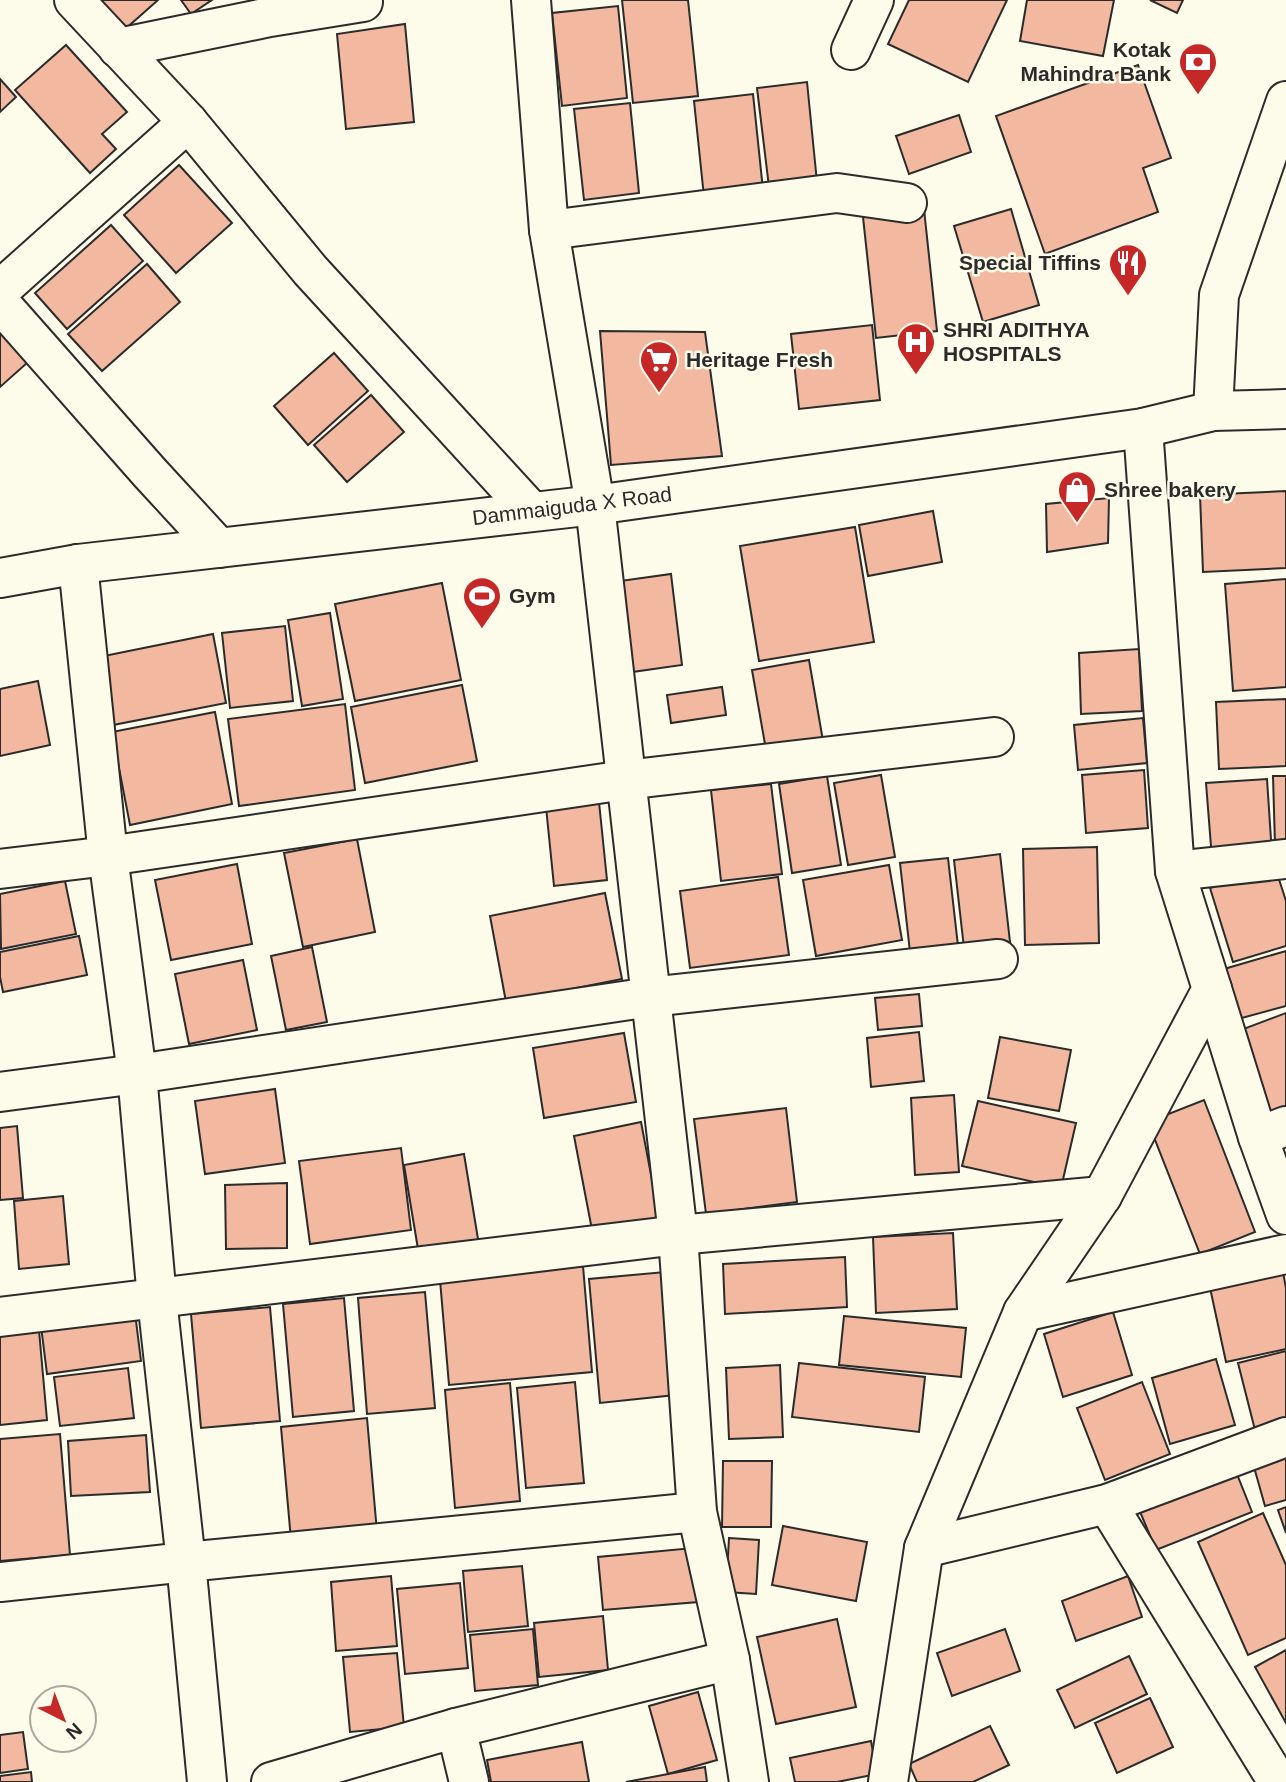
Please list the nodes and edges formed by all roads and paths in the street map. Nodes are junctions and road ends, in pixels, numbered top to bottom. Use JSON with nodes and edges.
{"nodes":[{"id":1,"x":74,"y":0,"type":"edge"},
{"id":2,"x":531,"y":0,"type":"edge"},
{"id":3,"x":874,"y":0,"type":"edge"},
{"id":4,"x":373,"y":1,"type":"edge"},
{"id":5,"x":118,"y":48,"type":"junction"},
{"id":6,"x":851,"y":50,"type":"dead end"},
{"id":7,"x":1286,"y":101,"type":"edge"},
{"id":8,"x":188,"y":122,"type":"junction"},
{"id":9,"x":907,"y":203,"type":"dead end"},
{"id":10,"x":549,"y":230,"type":"junction"},
{"id":11,"x":0,"y":290,"type":"edge"},
{"id":12,"x":0,"y":303,"type":"edge"},
{"id":13,"x":1286,"y":409,"type":"edge"},
{"id":14,"x":1213,"y":411,"type":"junction"},
{"id":15,"x":1143,"y":428,"type":"junction"},
{"id":16,"x":595,"y":505,"type":"junction"},
{"id":17,"x":531,"y":511,"type":"junction"},
{"id":18,"x":219,"y":548,"type":"junction"},
{"id":19,"x":78,"y":564,"type":"junction"},
{"id":20,"x":0,"y":578,"type":"edge"},
{"id":21,"x":994,"y":737,"type":"dead end"},
{"id":22,"x":625,"y":780,"type":"junction"},
{"id":23,"x":108,"y":856,"type":"junction"},
{"id":24,"x":1286,"y":859,"type":"edge"},
{"id":25,"x":0,"y":869,"type":"edge"},
{"id":26,"x":1175,"y":871,"type":"junction"},
{"id":27,"x":998,"y":959,"type":"dead end"},
{"id":28,"x":1212,"y":989,"type":"junction"},
{"id":29,"x":650,"y":997,"type":"junction"},
{"id":30,"x":137,"y":1074,"type":"junction"},
{"id":31,"x":0,"y":1091,"type":"edge"},
{"id":32,"x":1272,"y":1131,"type":"edge"},
{"id":33,"x":1102,"y":1196,"type":"junction"},
{"id":34,"x":1286,"y":1215,"type":"edge"},
{"id":35,"x":678,"y":1235,"type":"junction"},
{"id":36,"x":1286,"y":1254,"type":"edge"},
{"id":37,"x":157,"y":1298,"type":"junction"},
{"id":38,"x":1023,"y":1312,"type":"junction"},
{"id":39,"x":0,"y":1317,"type":"edge"},
{"id":40,"x":1286,"y":1437,"type":"edge"},
{"id":41,"x":1107,"y":1504,"type":"junction"},
{"id":42,"x":697,"y":1512,"type":"junction"},
{"id":43,"x":924,"y":1548,"type":"junction"},
{"id":44,"x":186,"y":1562,"type":"junction"},
{"id":45,"x":0,"y":1582,"type":"edge"},
{"id":46,"x":730,"y":1660,"type":"junction"},
{"id":47,"x":456,"y":1728,"type":"junction"},
{"id":48,"x":206,"y":1782,"type":"edge"},
{"id":49,"x":271,"y":1782,"type":"edge"},
{"id":50,"x":468,"y":1782,"type":"edge"},
{"id":51,"x":749,"y":1782,"type":"edge"},
{"id":52,"x":888,"y":1782,"type":"edge"},
{"id":53,"x":1278,"y":1782,"type":"edge"}],
"edges":[{"from":1,"to":5,"type":"street"},
{"from":2,"to":10,"type":"street"},
{"from":3,"to":6,"type":"street"},
{"from":4,"to":5,"type":"street"},
{"from":5,"to":8,"type":"street"},
{"from":7,"to":14,"type":"street"},
{"from":8,"to":11,"type":"street"},
{"from":8,"to":17,"type":"street"},
{"from":9,"to":10,"type":"street"},
{"from":10,"to":16,"type":"street"},
{"from":12,"to":18,"type":"street"},
{"from":13,"to":14,"type":"street","name":"Dammaiguda X Road"},
{"from":14,"to":15,"type":"street","name":"Dammaiguda X Road"},
{"from":15,"to":16,"type":"street","name":"Dammaiguda X Road"},
{"from":15,"to":26,"type":"street"},
{"from":16,"to":17,"type":"street","name":"Dammaiguda X Road"},
{"from":16,"to":22,"type":"street"},
{"from":17,"to":18,"type":"street","name":"Dammaiguda X Road"},
{"from":18,"to":19,"type":"street","name":"Dammaiguda X Road"},
{"from":19,"to":20,"type":"street","name":"Dammaiguda X Road"},
{"from":19,"to":23,"type":"street"},
{"from":21,"to":22,"type":"street"},
{"from":22,"to":23,"type":"street"},
{"from":22,"to":29,"type":"street"},
{"from":23,"to":25,"type":"street"},
{"from":23,"to":30,"type":"street"},
{"from":24,"to":26,"type":"street"},
{"from":26,"to":28,"type":"street"},
{"from":27,"to":29,"type":"street"},
{"from":28,"to":32,"type":"street"},
{"from":28,"to":33,"type":"street"},
{"from":29,"to":30,"type":"street"},
{"from":29,"to":35,"type":"street"},
{"from":30,"to":31,"type":"street"},
{"from":30,"to":37,"type":"street"},
{"from":32,"to":34,"type":"street"},
{"from":33,"to":35,"type":"street"},
{"from":33,"to":38,"type":"street"},
{"from":35,"to":37,"type":"street"},
{"from":35,"to":42,"type":"street"},
{"from":36,"to":38,"type":"street"},
{"from":37,"to":39,"type":"street"},
{"from":37,"to":44,"type":"street"},
{"from":38,"to":43,"type":"street"},
{"from":40,"to":41,"type":"street"},
{"from":41,"to":43,"type":"street"},
{"from":41,"to":53,"type":"street"},
{"from":42,"to":44,"type":"street"},
{"from":42,"to":46,"type":"street"},
{"from":43,"to":52,"type":"street"},
{"from":44,"to":45,"type":"street"},
{"from":44,"to":48,"type":"street"},
{"from":46,"to":47,"type":"street"},
{"from":46,"to":51,"type":"street"},
{"from":47,"to":49,"type":"street"},
{"from":47,"to":50,"type":"street"}]}
